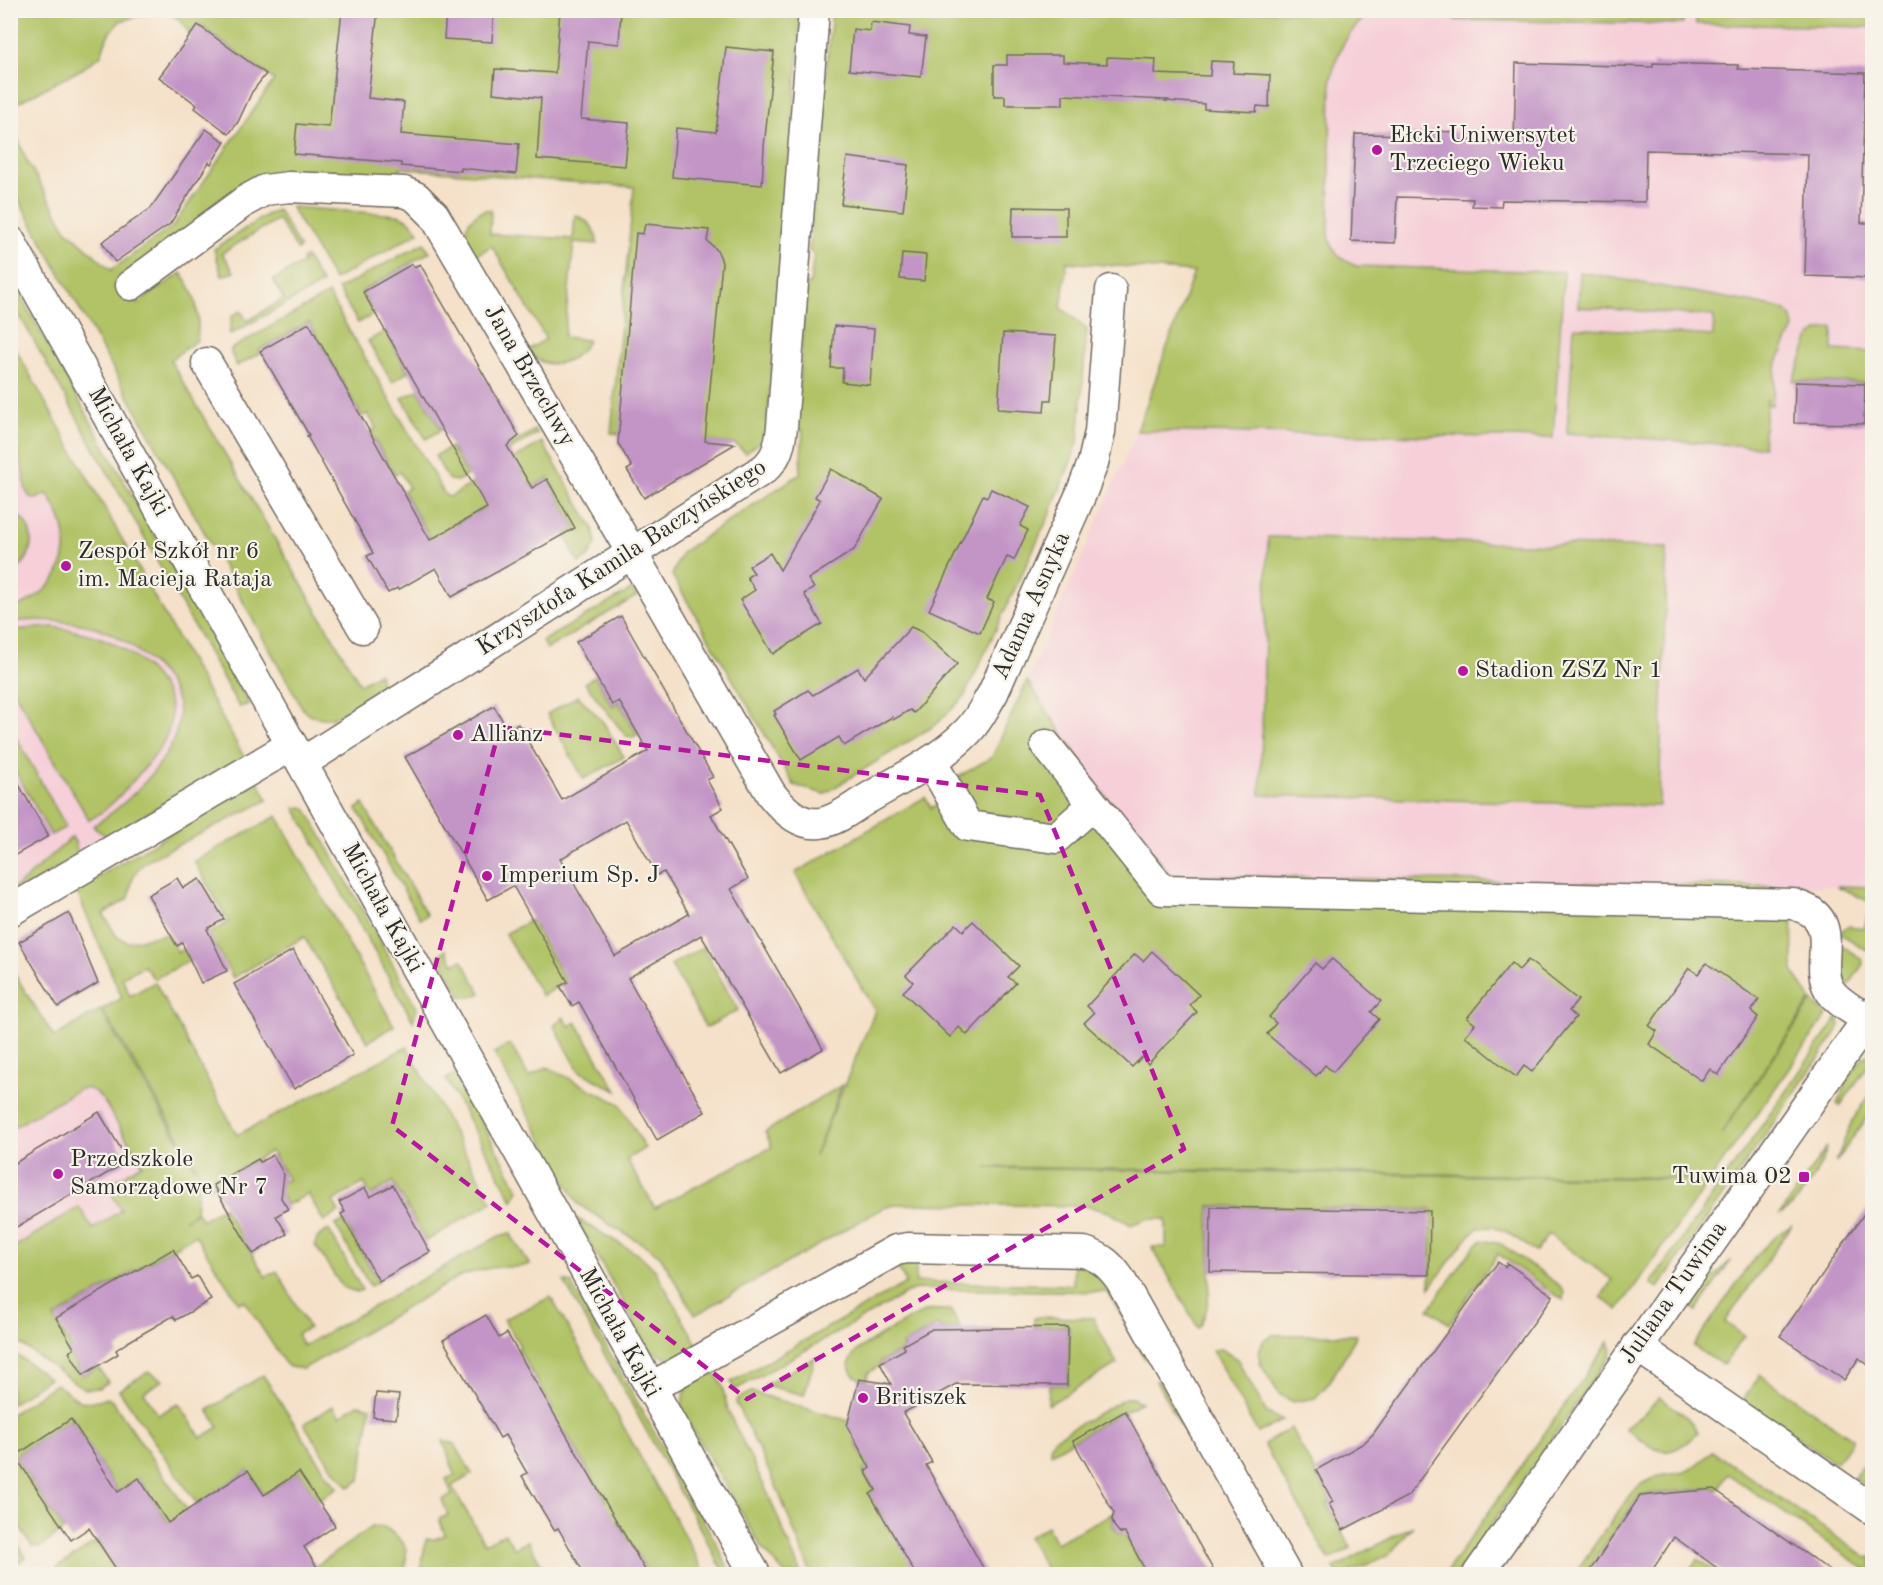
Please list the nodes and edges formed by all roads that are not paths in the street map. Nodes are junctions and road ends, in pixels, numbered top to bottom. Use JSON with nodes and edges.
{"nodes":[{"id":1,"x":814,"y":10,"type":"edge"},
{"id":2,"x":10,"y":241,"type":"edge"},
{"id":3,"x":131,"y":285,"type":"dead end"},
{"id":4,"x":1111,"y":290,"type":"dead end"},
{"id":5,"x":207,"y":363,"type":"dead end"},
{"id":6,"x":632,"y":553,"type":"junction"},
{"id":7,"x":363,"y":628,"type":"dead end"},
{"id":8,"x":1046,"y":745,"type":"dead end"},
{"id":9,"x":297,"y":754,"type":"junction"},
{"id":10,"x":931,"y":761,"type":"junction"},
{"id":11,"x":1094,"y":805,"type":"junction"},
{"id":12,"x":807,"y":821,"type":"joint"},
{"id":13,"x":10,"y":911,"type":"edge"},
{"id":14,"x":1871,"y":1018,"type":"edge"},
{"id":15,"x":1637,"y":1346,"type":"junction"},
{"id":16,"x":650,"y":1388,"type":"junction"},
{"id":17,"x":1872,"y":1509,"type":"edge"},
{"id":18,"x":755,"y":1575,"type":"edge"},
{"id":19,"x":1286,"y":1575,"type":"edge"},
{"id":20,"x":1478,"y":1575,"type":"edge"}],
"edges":[{"from":1,"to":6,"type":"street","name":"Krzysztofa Kamila Baczyńskiego"},
{"from":2,"to":9,"type":"street","name":"Michała Kajki"},
{"from":3,"to":6,"type":"street","name":"Jana Brzechwy"},
{"from":4,"to":10,"type":"street","name":"Adama Asnyka"},
{"from":5,"to":7,"type":"street"},
{"from":6,"to":9,"type":"street","name":"Krzysztofa Kamila Baczyńskiego"},
{"from":6,"to":12,"type":"street","name":"Jana Brzechwy"},
{"from":8,"to":11,"type":"street"},
{"from":9,"to":13,"type":"street","name":"Krzysztofa Kamila Baczyńskiego"},
{"from":9,"to":16,"type":"street","name":"Michała Kajki"},
{"from":10,"to":11,"type":"street"},
{"from":10,"to":12,"type":"street","name":"Adama Asnyka"},
{"from":11,"to":14,"type":"street"},
{"from":14,"to":15,"type":"street","name":"Juliana Tuwima"},
{"from":15,"to":17,"type":"street"},
{"from":15,"to":20,"type":"street","name":"Juliana Tuwima"},
{"from":16,"to":18,"type":"street","name":"Michała Kajki"},
{"from":16,"to":19,"type":"street"}]}
